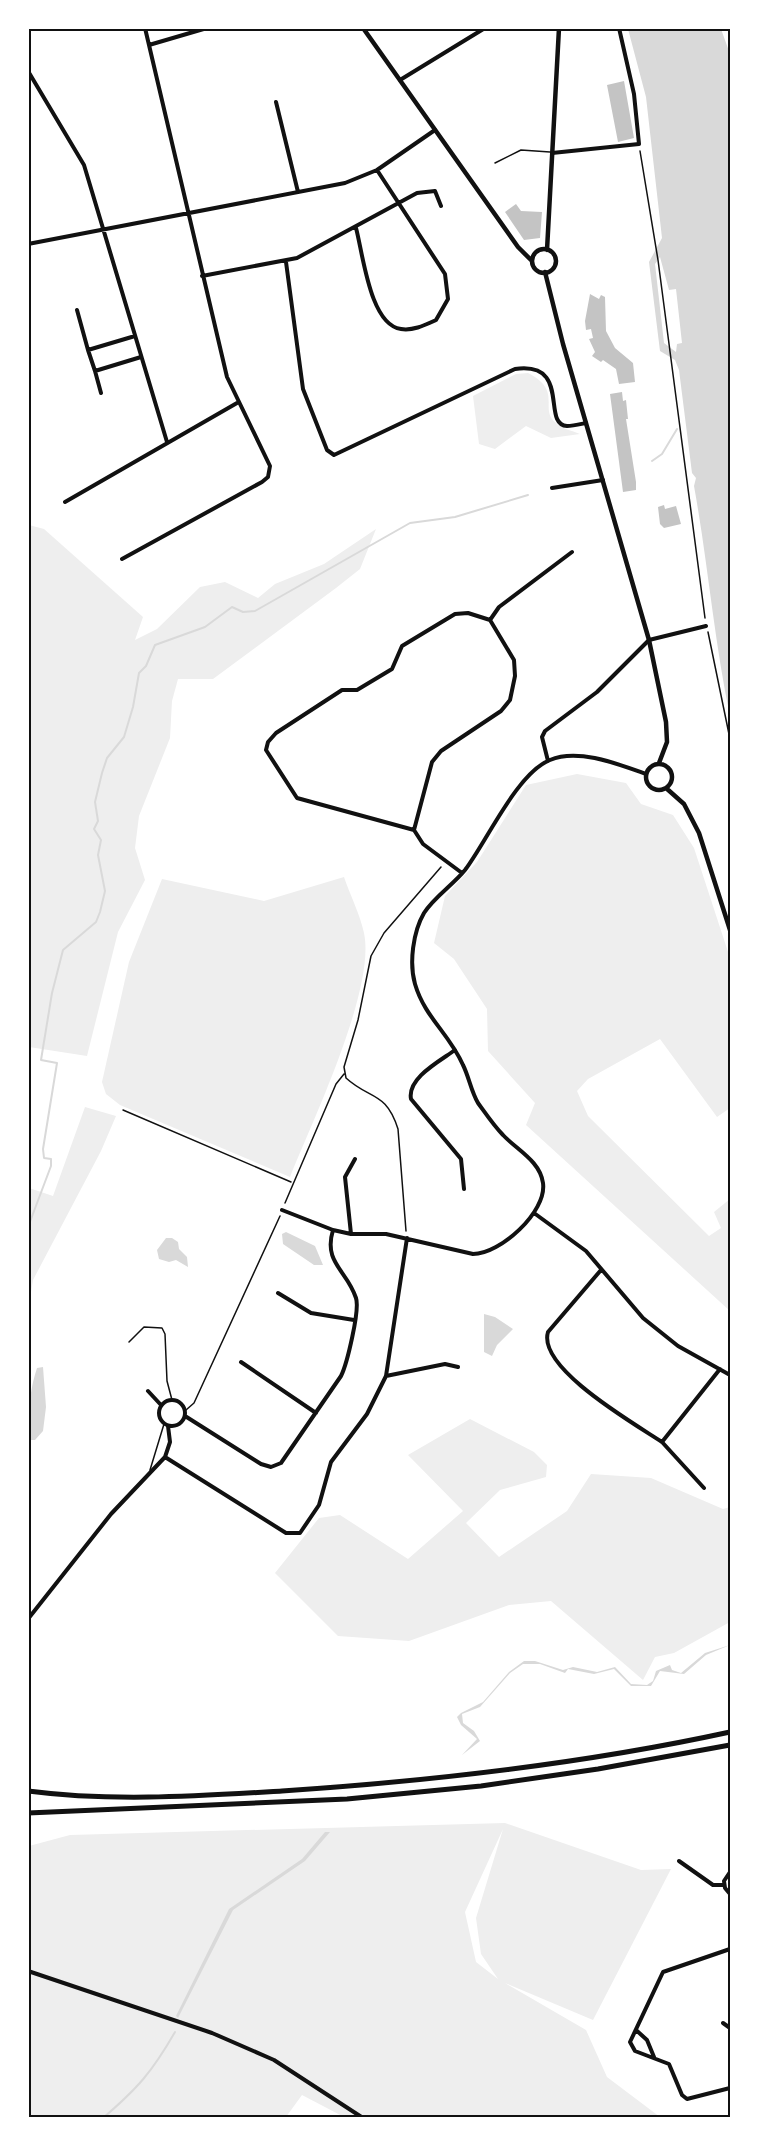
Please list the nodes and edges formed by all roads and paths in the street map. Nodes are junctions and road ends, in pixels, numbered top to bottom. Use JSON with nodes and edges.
{"nodes":[{"id":1,"x":145,"y":28,"type":"edge"},
{"id":2,"x":207,"y":28,"type":"edge"},
{"id":3,"x":363,"y":28,"type":"edge"},
{"id":4,"x":485,"y":28,"type":"edge"},
{"id":5,"x":559,"y":28,"type":"edge"},
{"id":6,"x":619,"y":28,"type":"edge"},
{"id":7,"x":149,"y":45,"type":"junction"},
{"id":8,"x":28,"y":71,"type":"edge"},
{"id":9,"x":400,"y":80,"type":"junction"},
{"id":10,"x":276,"y":102,"type":"dead end"},
{"id":11,"x":435,"y":130,"type":"junction"},
{"id":12,"x":639,"y":144,"type":"junction"},
{"id":13,"x":551,"y":152,"type":"junction"},
{"id":14,"x":495,"y":163,"type":"dead end"},
{"id":15,"x":377,"y":170,"type":"junction"},
{"id":16,"x":298,"y":192,"type":"junction"},
{"id":17,"x":397,"y":203,"type":"junction"},
{"id":18,"x":441,"y":206,"type":"dead end"},
{"id":19,"x":188,"y":213,"type":"junction"},
{"id":20,"x":356,"y":228,"type":"junction"},
{"id":21,"x":103,"y":230,"type":"junction"},
{"id":22,"x":28,"y":243,"type":"edge"},
{"id":23,"x":547,"y":250,"type":"junction"},
{"id":24,"x":532,"y":261,"type":"junction"},
{"id":25,"x":286,"y":262,"type":"junction"},
{"id":26,"x":545,"y":272,"type":"junction"},
{"id":27,"x":202,"y":276,"type":"junction"},
{"id":28,"x":77,"y":310,"type":"dead end"},
{"id":29,"x":135,"y":336,"type":"junction"},
{"id":30,"x":88,"y":350,"type":"junction"},
{"id":31,"x":141,"y":357,"type":"junction"},
{"id":32,"x":95,"y":371,"type":"junction"},
{"id":33,"x":101,"y":393,"type":"dead end"},
{"id":34,"x":237,"y":402,"type":"junction"},
{"id":35,"x":586,"y":423,"type":"junction"},
{"id":36,"x":167,"y":442,"type":"junction"},
{"id":37,"x":603,"y":480,"type":"junction"},
{"id":38,"x":552,"y":488,"type":"dead end"},
{"id":39,"x":65,"y":502,"type":"dead end"},
{"id":40,"x":572,"y":552,"type":"dead end"},
{"id":41,"x":122,"y":559,"type":"dead end"},
{"id":42,"x":490,"y":620,"type":"junction"},
{"id":43,"x":706,"y":626,"type":"junction"},
{"id":44,"x":649,"y":640,"type":"junction"},
{"id":45,"x":730,"y":739,"type":"edge"},
{"id":46,"x":548,"y":761,"type":"junction"},
{"id":47,"x":659,"y":763,"type":"junction"},
{"id":48,"x":646,"y":774,"type":"junction"},
{"id":49,"x":666,"y":788,"type":"junction"},
{"id":50,"x":414,"y":830,"type":"junction"},
{"id":51,"x":445,"y":861,"type":"junction"},
{"id":52,"x":462,"y":873,"type":"junction"},
{"id":53,"x":730,"y":930,"type":"edge"},
{"id":54,"x":455,"y":1050,"type":"junction"},
{"id":55,"x":344,"y":1074,"type":"junction"},
{"id":56,"x":123,"y":1110,"type":"dead end"},
{"id":57,"x":355,"y":1159,"type":"dead end"},
{"id":58,"x":292,"y":1183,"type":"junction"},
{"id":59,"x":464,"y":1189,"type":"dead end"},
{"id":60,"x":282,"y":1210,"type":"junction"},
{"id":61,"x":534,"y":1213,"type":"junction"},
{"id":62,"x":333,"y":1230,"type":"junction"},
{"id":63,"x":351,"y":1233,"type":"junction"},
{"id":64,"x":407,"y":1238,"type":"junction"},
{"id":65,"x":601,"y":1270,"type":"junction"},
{"id":66,"x":278,"y":1293,"type":"dead end"},
{"id":67,"x":354,"y":1320,"type":"junction"},
{"id":68,"x":129,"y":1342,"type":"dead end"},
{"id":69,"x":241,"y":1362,"type":"dead end"},
{"id":70,"x":458,"y":1366,"type":"dead end"},
{"id":71,"x":720,"y":1369,"type":"junction"},
{"id":72,"x":730,"y":1375,"type":"edge"},
{"id":73,"x":386,"y":1376,"type":"junction"},
{"id":74,"x":148,"y":1391,"type":"dead end"},
{"id":75,"x":172,"y":1400,"type":"junction"},
{"id":76,"x":161,"y":1405,"type":"junction"},
{"id":77,"x":185,"y":1413,"type":"junction"},
{"id":78,"x":316,"y":1413,"type":"junction"},
{"id":79,"x":166,"y":1425,"type":"junction"},
{"id":80,"x":662,"y":1442,"type":"junction"},
{"id":81,"x":165,"y":1457,"type":"junction"},
{"id":82,"x":150,"y":1472,"type":"junction"},
{"id":83,"x":704,"y":1488,"type":"dead end"},
{"id":84,"x":28,"y":1619,"type":"edge"},
{"id":85,"x":730,"y":1732,"type":"edge"},
{"id":86,"x":730,"y":1745,"type":"edge"},
{"id":87,"x":28,"y":1791,"type":"edge"},
{"id":88,"x":28,"y":1813,"type":"edge"},
{"id":89,"x":679,"y":1861,"type":"dead end"},
{"id":90,"x":730,"y":1872,"type":"edge"},
{"id":91,"x":724,"y":1885,"type":"junction"},
{"id":92,"x":730,"y":1894,"type":"edge"},
{"id":93,"x":730,"y":1948,"type":"edge"},
{"id":94,"x":28,"y":1971,"type":"edge"},
{"id":95,"x":723,"y":2023,"type":"dead end"},
{"id":96,"x":730,"y":2028,"type":"edge"},
{"id":97,"x":636,"y":2030,"type":"junction"},
{"id":98,"x":654,"y":2057,"type":"junction"},
{"id":99,"x":730,"y":2088,"type":"edge"},
{"id":100,"x":363,"y":2118,"type":"edge"}],
"edges":[{"from":1,"to":7,"type":"street"},
{"from":2,"to":7,"type":"street"},
{"from":3,"to":9,"type":"street"},
{"from":4,"to":9,"type":"street"},
{"from":5,"to":13,"type":"street"},
{"from":6,"to":12,"type":"street"},
{"from":7,"to":19,"type":"street"},
{"from":8,"to":21,"type":"street"},
{"from":9,"to":11,"type":"street"},
{"from":10,"to":16,"type":"street"},
{"from":11,"to":15,"type":"street"},
{"from":11,"to":24,"type":"street"},
{"from":12,"to":13,"type":"street"},
{"from":12,"to":43,"type":"path"},
{"from":13,"to":14,"type":"lane"},
{"from":13,"to":23,"type":"street"},
{"from":15,"to":16,"type":"street"},
{"from":15,"to":17,"type":"street"},
{"from":16,"to":19,"type":"street"},
{"from":17,"to":18,"type":"street"},
{"from":17,"to":20,"type":"street"},
{"from":17,"to":20,"type":"street"},
{"from":19,"to":21,"type":"street"},
{"from":19,"to":27,"type":"street"},
{"from":20,"to":25,"type":"street"},
{"from":21,"to":22,"type":"street"},
{"from":21,"to":29,"type":"street"},
{"from":23,"to":24,"type":"street"},
{"from":23,"to":26,"type":"street"},
{"from":24,"to":26,"type":"street"},
{"from":25,"to":27,"type":"street"},
{"from":25,"to":35,"type":"street"},
{"from":26,"to":35,"type":"street"},
{"from":27,"to":34,"type":"street"},
{"from":28,"to":30,"type":"street"},
{"from":29,"to":30,"type":"street"},
{"from":29,"to":31,"type":"street"},
{"from":30,"to":32,"type":"street"},
{"from":31,"to":32,"type":"street"},
{"from":31,"to":36,"type":"street"},
{"from":32,"to":33,"type":"street"},
{"from":34,"to":36,"type":"street"},
{"from":34,"to":41,"type":"street"},
{"from":35,"to":37,"type":"street"},
{"from":36,"to":39,"type":"street"},
{"from":37,"to":38,"type":"street"},
{"from":37,"to":44,"type":"street"},
{"from":40,"to":42,"type":"street"},
{"from":42,"to":50,"type":"street"},
{"from":42,"to":50,"type":"street"},
{"from":43,"to":44,"type":"street"},
{"from":43,"to":45,"type":"path"},
{"from":44,"to":46,"type":"street"},
{"from":44,"to":47,"type":"street"},
{"from":46,"to":48,"type":"street"},
{"from":46,"to":52,"type":"street"},
{"from":47,"to":48,"type":"street"},
{"from":47,"to":49,"type":"street"},
{"from":48,"to":49,"type":"street"},
{"from":49,"to":53,"type":"street"},
{"from":50,"to":51,"type":"street"},
{"from":51,"to":52,"type":"street"},
{"from":51,"to":55,"type":"path"},
{"from":52,"to":54,"type":"street"},
{"from":54,"to":59,"type":"street"},
{"from":54,"to":61,"type":"street"},
{"from":55,"to":58,"type":"path"},
{"from":55,"to":64,"type":"path"},
{"from":56,"to":58,"type":"path"},
{"from":57,"to":63,"type":"street"},
{"from":58,"to":60,"type":"path"},
{"from":60,"to":62,"type":"street"},
{"from":60,"to":77,"type":"path"},
{"from":61,"to":64,"type":"street"},
{"from":61,"to":65,"type":"street"},
{"from":62,"to":63,"type":"street"},
{"from":62,"to":67,"type":"street"},
{"from":63,"to":64,"type":"street"},
{"from":64,"to":73,"type":"street"},
{"from":65,"to":71,"type":"street"},
{"from":65,"to":80,"type":"street"},
{"from":66,"to":67,"type":"street"},
{"from":67,"to":78,"type":"street"},
{"from":68,"to":75,"type":"lane"},
{"from":69,"to":78,"type":"street"},
{"from":70,"to":73,"type":"street"},
{"from":71,"to":72,"type":"street"},
{"from":71,"to":80,"type":"street"},
{"from":73,"to":81,"type":"street"},
{"from":74,"to":76,"type":"street"},
{"from":75,"to":76,"type":"street"},
{"from":75,"to":77,"type":"street"},
{"from":76,"to":79,"type":"street"},
{"from":77,"to":78,"type":"street"},
{"from":77,"to":79,"type":"street"},
{"from":79,"to":81,"type":"street"},
{"from":79,"to":82,"type":"lane"},
{"from":80,"to":83,"type":"street"},
{"from":81,"to":82,"type":"street"},
{"from":82,"to":84,"type":"street"},
{"from":85,"to":87,"type":"main road"},
{"from":86,"to":88,"type":"main road"},
{"from":89,"to":91,"type":"street"},
{"from":90,"to":91,"type":"street"},
{"from":91,"to":92,"type":"street"},
{"from":93,"to":97,"type":"street"},
{"from":94,"to":100,"type":"street"},
{"from":95,"to":96,"type":"street"},
{"from":97,"to":98,"type":"street"},
{"from":97,"to":98,"type":"street"},
{"from":98,"to":99,"type":"street"}]}
